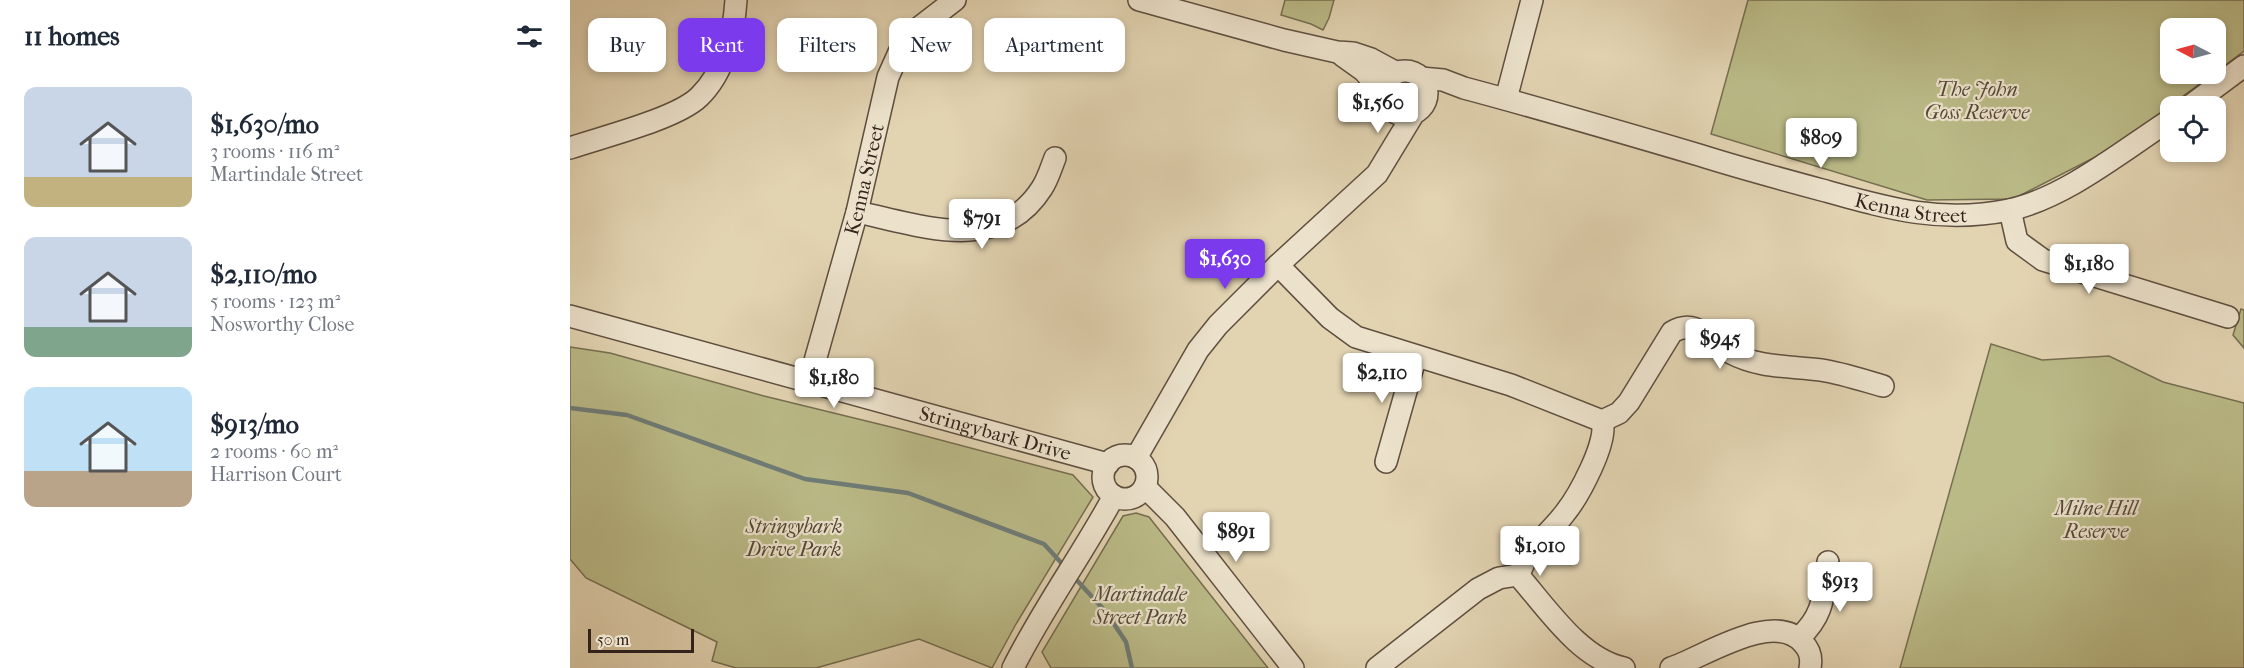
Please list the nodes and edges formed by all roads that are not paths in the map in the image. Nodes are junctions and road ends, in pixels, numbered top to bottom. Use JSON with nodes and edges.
{"nodes":[{"id":1,"x":736,"y":0,"type":"edge"},
{"id":2,"x":955,"y":0,"type":"edge"},
{"id":3,"x":1139,"y":0,"type":"edge"},
{"id":4,"x":1533,"y":0,"type":"edge"},
{"id":5,"x":1337,"y":52,"type":"junction"},
{"id":6,"x":2244,"y":66,"type":"edge"},
{"id":7,"x":1397,"y":73,"type":"junction"},
{"id":8,"x":1420,"y":78,"type":"junction"},
{"id":9,"x":1464,"y":88,"type":"junction"},
{"id":10,"x":2204,"y":96,"type":"edge"},
{"id":11,"x":1506,"y":99,"type":"junction"},
{"id":12,"x":1388,"y":102,"type":"junction"},
{"id":13,"x":1420,"y":106,"type":"junction"},
{"id":14,"x":2160,"y":127,"type":"edge"},
{"id":15,"x":570,"y":148,"type":"edge"},
{"id":16,"x":1055,"y":158,"type":"dead end"},
{"id":17,"x":1377,"y":174,"type":"junction"},
{"id":18,"x":2010,"y":210,"type":"junction"},
{"id":19,"x":857,"y":212,"type":"junction"},
{"id":20,"x":1278,"y":265,"type":"junction"},
{"id":21,"x":570,"y":316,"type":"edge"},
{"id":22,"x":2228,"y":317,"type":"dead end"},
{"id":23,"x":1416,"y":356,"type":"junction"},
{"id":24,"x":809,"y":382,"type":"junction"},
{"id":25,"x":1883,"y":386,"type":"dead end"},
{"id":26,"x":1602,"y":421,"type":"junction"},
{"id":27,"x":1136,"y":458,"type":"junction"},
{"id":28,"x":1386,"y":462,"type":"dead end"},
{"id":29,"x":1107,"y":464,"type":"junction"},
{"id":30,"x":1145,"y":487,"type":"junction"},
{"id":31,"x":1114,"y":496,"type":"junction"},
{"id":32,"x":1828,"y":562,"type":"dead end"},
{"id":33,"x":1518,"y":575,"type":"junction"},
{"id":34,"x":1799,"y":638,"type":"junction"},
{"id":35,"x":1586,"y":661,"type":"edge"},
{"id":36,"x":1013,"y":668,"type":"edge"},
{"id":37,"x":1293,"y":668,"type":"edge"},
{"id":38,"x":1377,"y":668,"type":"edge"},
{"id":39,"x":1624,"y":668,"type":"edge"},
{"id":40,"x":1671,"y":668,"type":"edge"},
{"id":41,"x":1810,"y":668,"type":"edge"}],
"edges":[{"from":1,"to":15,"type":"street"},
{"from":2,"to":19,"type":"street","name":"Kenna Street"},
{"from":3,"to":5,"type":"street","name":"Kenna Street"},
{"from":4,"to":11,"type":"street"},
{"from":5,"to":7,"type":"street","name":"Kenna Street"},
{"from":5,"to":12,"type":"street","name":"Kenna Street"},
{"from":6,"to":10,"type":"street"},
{"from":7,"to":8,"type":"street","name":"Kenna Street"},
{"from":7,"to":12,"type":"street"},
{"from":8,"to":9,"type":"street","name":"Kenna Street"},
{"from":8,"to":13,"type":"street"},
{"from":9,"to":11,"type":"street","name":"Kenna Street"},
{"from":9,"to":13,"type":"street","name":"Kenna Street"},
{"from":11,"to":18,"type":"street","name":"Kenna Street"},
{"from":12,"to":13,"type":"street","name":"Kenna Street"},
{"from":12,"to":17,"type":"street"},
{"from":13,"to":17,"type":"street"},
{"from":14,"to":18,"type":"street","name":"Kenna Street"},
{"from":16,"to":19,"type":"street"},
{"from":17,"to":20,"type":"street"},
{"from":18,"to":22,"type":"street"},
{"from":19,"to":24,"type":"street","name":"Kenna Street"},
{"from":20,"to":23,"type":"street"},
{"from":20,"to":27,"type":"street"},
{"from":21,"to":24,"type":"street","name":"Stringybark Drive"},
{"from":23,"to":26,"type":"street"},
{"from":23,"to":28,"type":"street"},
{"from":24,"to":29,"type":"street","name":"Stringybark Drive"},
{"from":25,"to":26,"type":"street"},
{"from":26,"to":33,"type":"street"},
{"from":27,"to":29,"type":"street","name":"Stringybark Drive"},
{"from":27,"to":30,"type":"street"},
{"from":29,"to":31,"type":"street"},
{"from":30,"to":31,"type":"street"},
{"from":30,"to":37,"type":"street"},
{"from":31,"to":36,"type":"street"},
{"from":32,"to":34,"type":"street"},
{"from":33,"to":35,"type":"street"},
{"from":33,"to":38,"type":"street"},
{"from":34,"to":40,"type":"street"},
{"from":34,"to":41,"type":"street"},
{"from":35,"to":39,"type":"street"}]}
